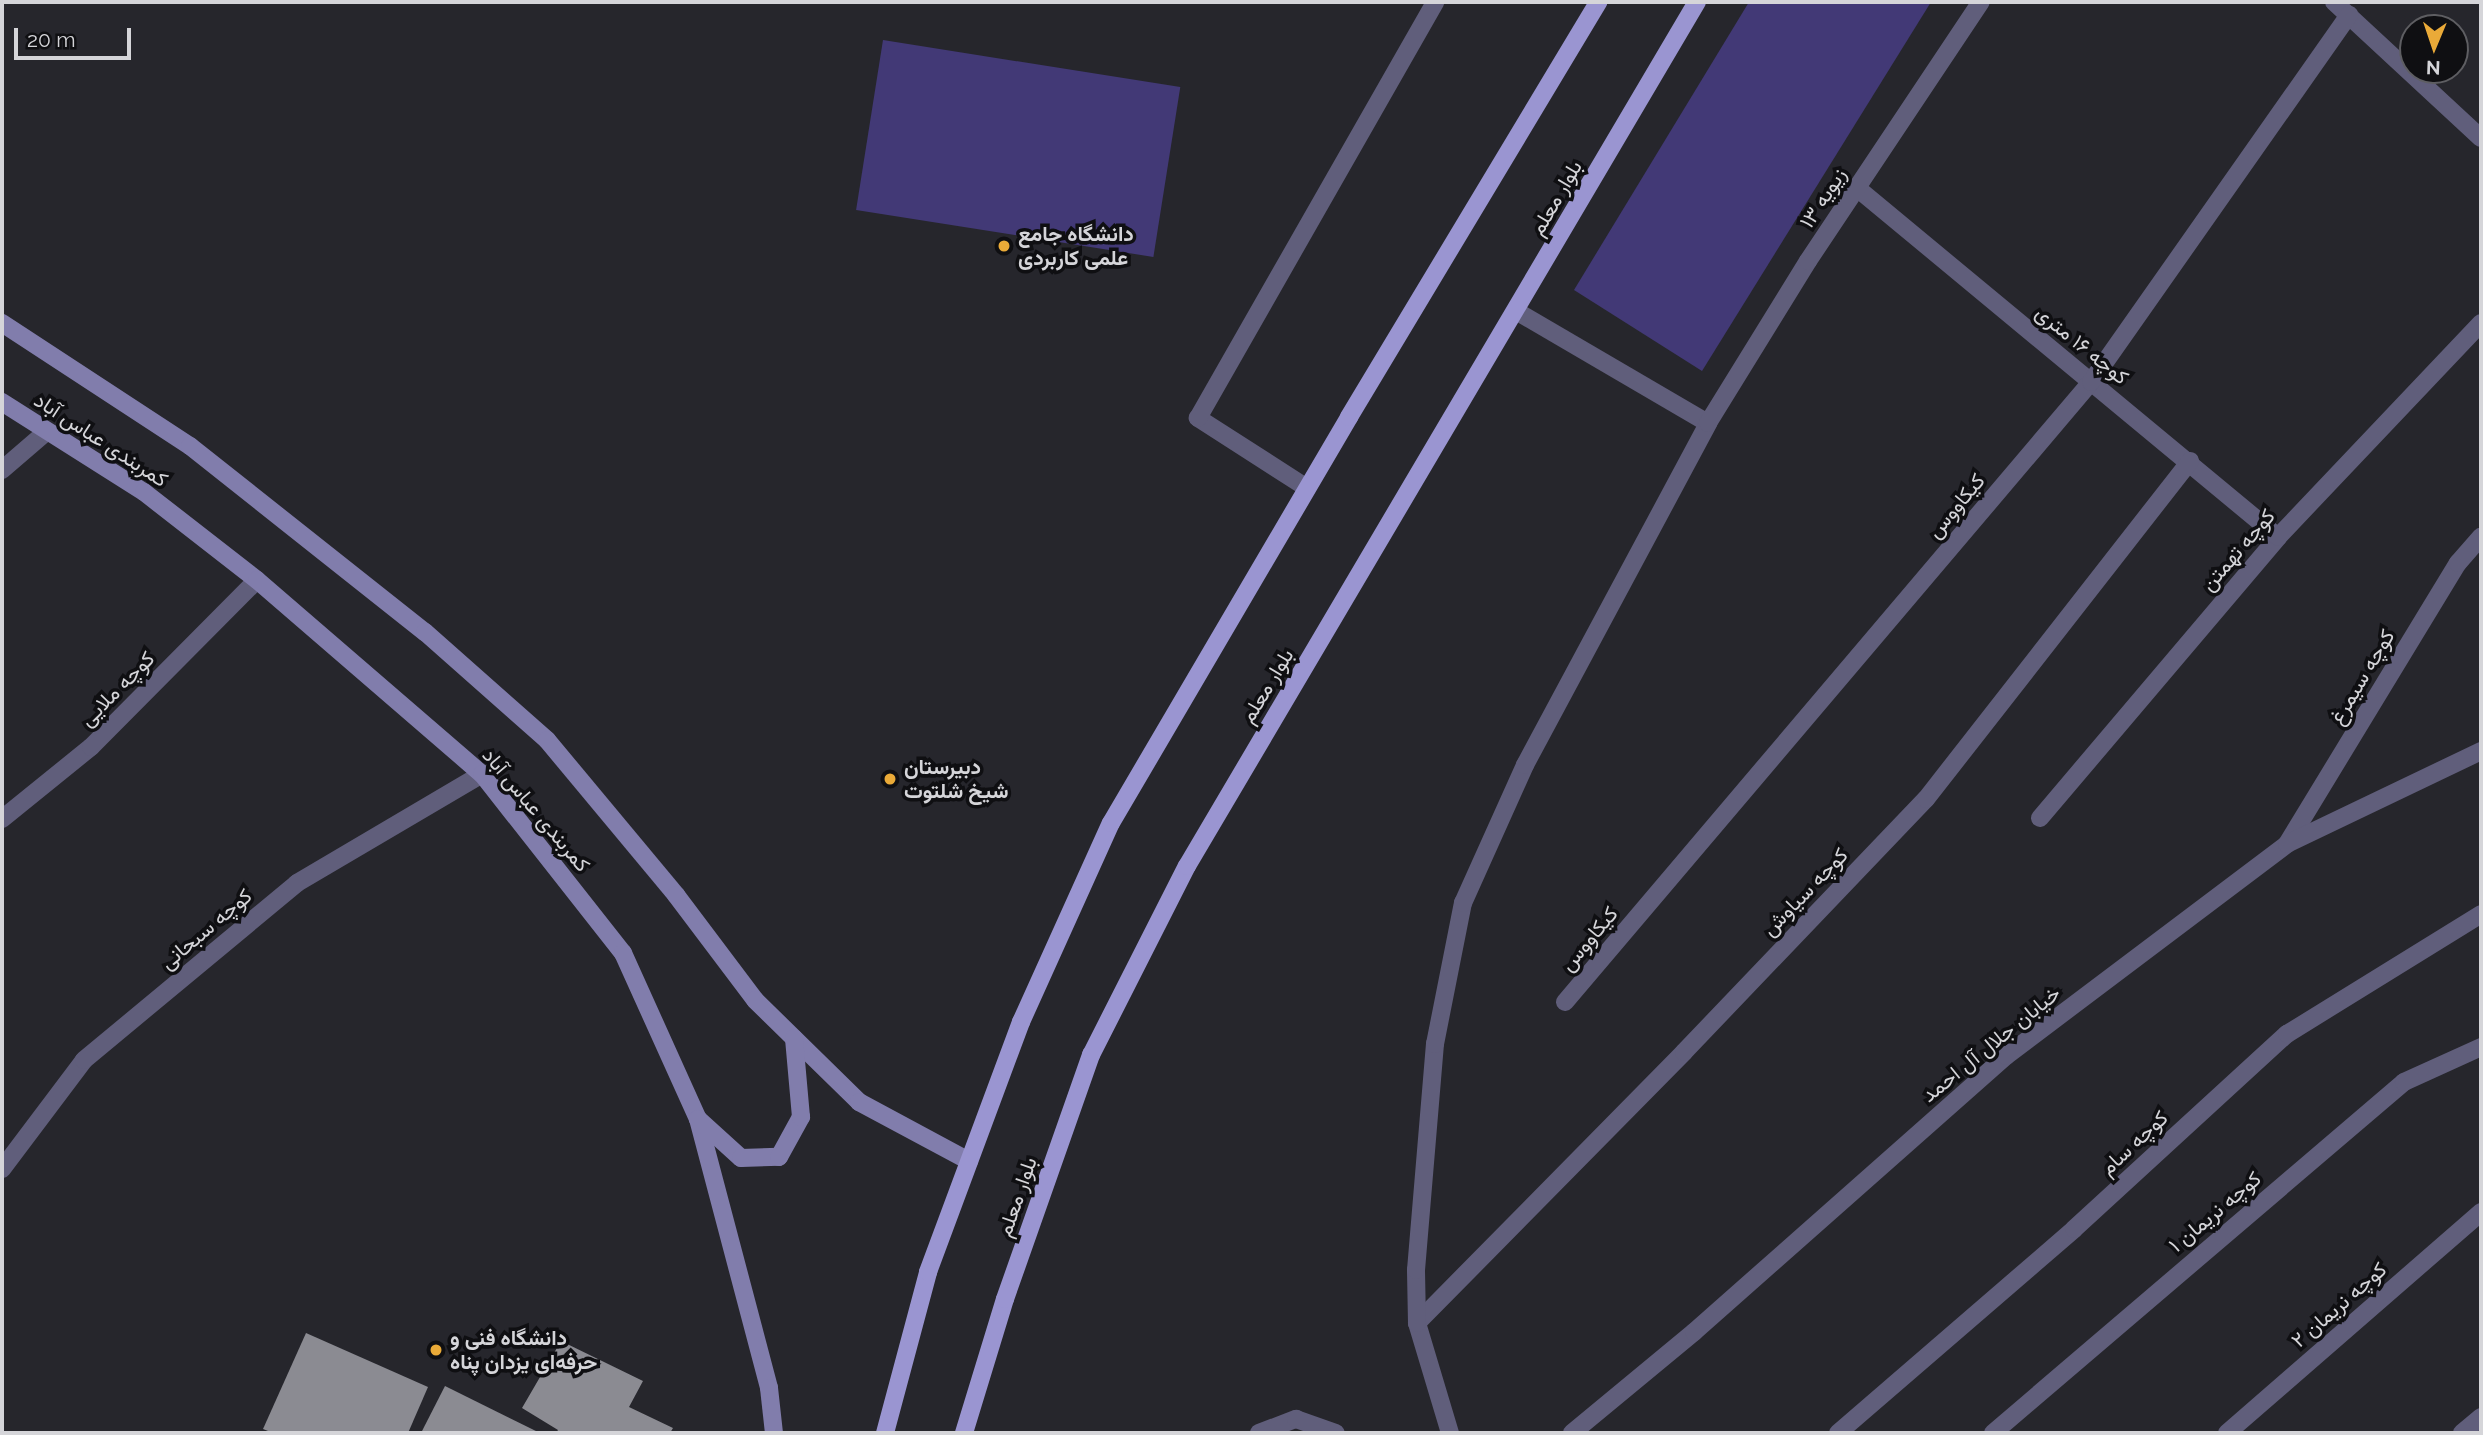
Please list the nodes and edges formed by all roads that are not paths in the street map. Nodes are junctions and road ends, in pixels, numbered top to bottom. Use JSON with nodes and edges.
{"nodes":[{"id":1,"x":1435,"y":2,"type":"edge"},
{"id":2,"x":1598,"y":2,"type":"edge"},
{"id":3,"x":1697,"y":2,"type":"edge"},
{"id":4,"x":1981,"y":2,"type":"edge"},
{"id":5,"x":2334,"y":2,"type":"edge"},
{"id":6,"x":2349,"y":15,"type":"junction"},
{"id":7,"x":2481,"y":138,"type":"edge"},
{"id":8,"x":1857,"y":188,"type":"junction"},
{"id":9,"x":1516,"y":311,"type":"junction"},
{"id":10,"x":2,"y":323,"type":"edge"},
{"id":11,"x":2481,"y":323,"type":"edge"},
{"id":12,"x":2091,"y":382,"type":"junction"},
{"id":13,"x":2,"y":402,"type":"edge"},
{"id":14,"x":1708,"y":423,"type":"junction"},
{"id":15,"x":46,"y":432,"type":"junction"},
{"id":16,"x":2190,"y":461,"type":"junction"},
{"id":17,"x":2,"y":470,"type":"edge"},
{"id":18,"x":1307,"y":488,"type":"junction"},
{"id":19,"x":2278,"y":537,"type":"junction"},
{"id":20,"x":2481,"y":537,"type":"edge"},
{"id":21,"x":257,"y":580,"type":"junction"},
{"id":22,"x":2481,"y":751,"type":"edge"},
{"id":23,"x":482,"y":774,"type":"junction"},
{"id":24,"x":2040,"y":818,"type":"dead end"},
{"id":25,"x":2,"y":820,"type":"edge"},
{"id":26,"x":2287,"y":844,"type":"junction"},
{"id":27,"x":2481,"y":914,"type":"edge"},
{"id":28,"x":1565,"y":1002,"type":"dead end"},
{"id":29,"x":794,"y":1038,"type":"junction"},
{"id":30,"x":2481,"y":1047,"type":"edge"},
{"id":31,"x":698,"y":1119,"type":"junction"},
{"id":32,"x":969,"y":1161,"type":"junction"},
{"id":33,"x":2,"y":1169,"type":"edge"},
{"id":34,"x":2481,"y":1212,"type":"edge"},
{"id":35,"x":1417,"y":1323,"type":"junction"},
{"id":36,"x":2481,"y":1417,"type":"edge"},
{"id":37,"x":1294,"y":1426,"type":"edge"},
{"id":38,"x":774,"y":1433,"type":"edge"},
{"id":39,"x":885,"y":1433,"type":"edge"},
{"id":40,"x":964,"y":1433,"type":"edge"},
{"id":41,"x":1259,"y":1433,"type":"edge"},
{"id":42,"x":1336,"y":1433,"type":"edge"},
{"id":43,"x":1450,"y":1433,"type":"edge"},
{"id":44,"x":1572,"y":1433,"type":"edge"},
{"id":45,"x":1838,"y":1433,"type":"edge"},
{"id":46,"x":1993,"y":1433,"type":"edge"},
{"id":47,"x":2228,"y":1433,"type":"edge"},
{"id":48,"x":2462,"y":1433,"type":"edge"}],
"edges":[{"from":1,"to":18,"type":"street"},
{"from":2,"to":18,"type":"main road"},
{"from":3,"to":9,"type":"main road","name":"بلوار معلم"},
{"from":4,"to":8,"type":"street","name":"زیویه ۱۳"},
{"from":5,"to":6,"type":"street"},
{"from":6,"to":7,"type":"street"},
{"from":6,"to":12,"type":"street","name":"کیکاووس"},
{"from":8,"to":12,"type":"street","name":"کوچه ۱۶ متری"},
{"from":8,"to":14,"type":"street","name":"زیویه ۱۳"},
{"from":9,"to":14,"type":"street"},
{"from":9,"to":40,"type":"main road","name":"بلوار معلم"},
{"from":10,"to":29,"type":"main road","name":"کمربندی عباس آباد"},
{"from":11,"to":19,"type":"street","name":"کوچه تهمتن"},
{"from":12,"to":16,"type":"street","name":"کوچه ۱۶ متری"},
{"from":12,"to":28,"type":"street","name":"کیکاووس"},
{"from":13,"to":15,"type":"main road","name":"کمربندی عباس آباد"},
{"from":14,"to":35,"type":"street","name":"زیویه ۱۳"},
{"from":15,"to":17,"type":"street"},
{"from":15,"to":21,"type":"main road","name":"کمربندی عباس آباد"},
{"from":16,"to":19,"type":"street","name":"کوچه ۱۶ متری"},
{"from":16,"to":35,"type":"street","name":"کوچه سیاوش"},
{"from":18,"to":32,"type":"main road"},
{"from":19,"to":24,"type":"street","name":"کوچه تهمتن"},
{"from":20,"to":26,"type":"street","name":"کوچه سیمرغ"},
{"from":21,"to":23,"type":"main road","name":"کمربندی عباس آباد"},
{"from":21,"to":25,"type":"street","name":"کوچه ملایی"},
{"from":22,"to":26,"type":"street","name":"خیابان جلال آل احمد"},
{"from":23,"to":31,"type":"main road","name":"کمربندی عباس آباد"},
{"from":23,"to":33,"type":"street","name":"کوچه سبحانی"},
{"from":26,"to":44,"type":"street","name":"خیابان جلال آل احمد"},
{"from":27,"to":45,"type":"street","name":"کوچه سام"},
{"from":29,"to":31,"type":"main road"},
{"from":29,"to":32,"type":"main road","name":"کمربندی عباس آباد"},
{"from":30,"to":46,"type":"street","name":"کوچه نریمان ۱"},
{"from":31,"to":38,"type":"main road","name":"کمربندی عباس آباد"},
{"from":32,"to":39,"type":"main road"},
{"from":34,"to":47,"type":"street","name":"کوچه نریمان ۲"},
{"from":35,"to":43,"type":"street","name":"زیویه ۱۳"},
{"from":36,"to":48,"type":"street"},
{"from":37,"to":41,"type":"street"},
{"from":37,"to":42,"type":"street"}]}
